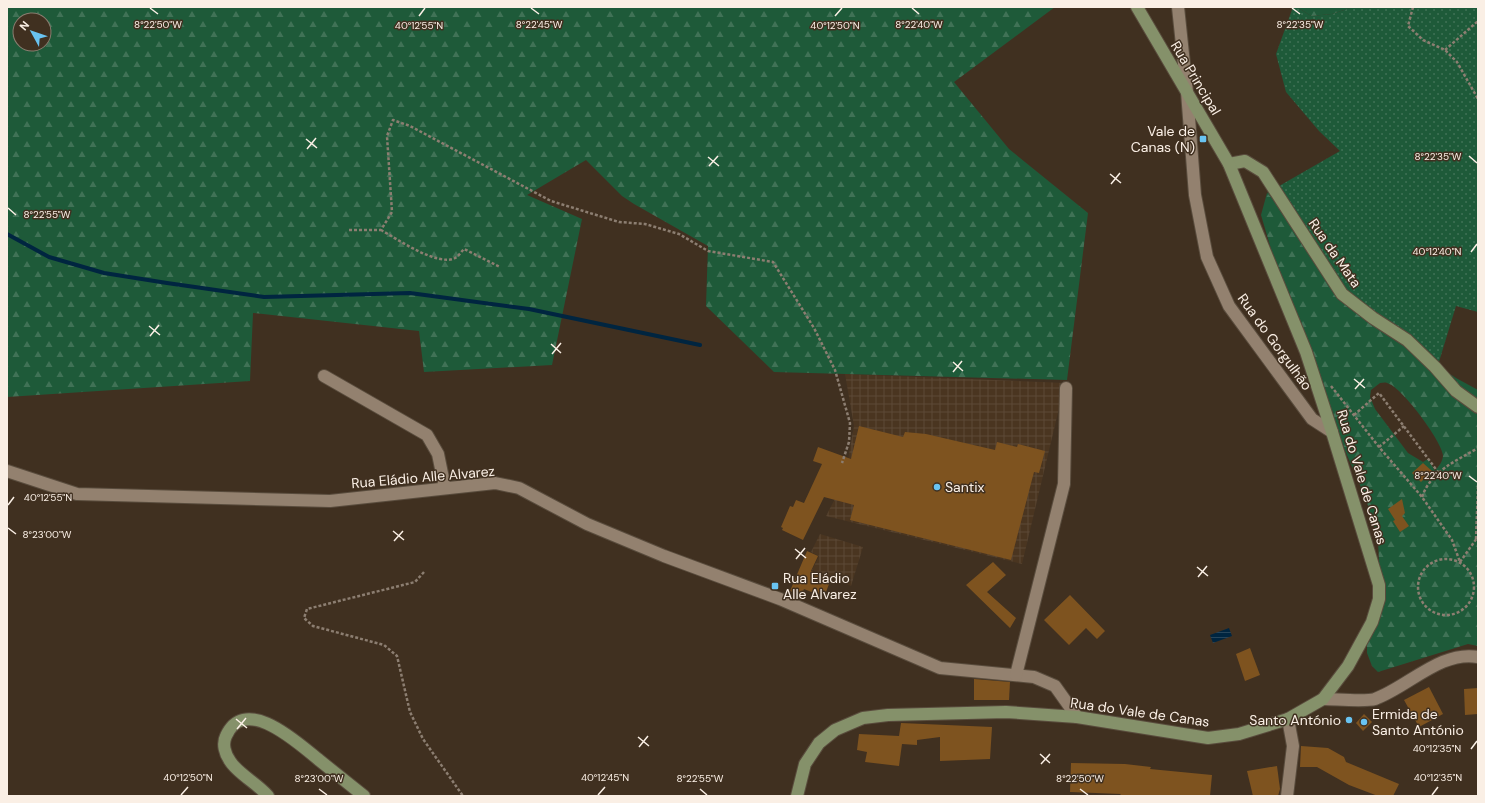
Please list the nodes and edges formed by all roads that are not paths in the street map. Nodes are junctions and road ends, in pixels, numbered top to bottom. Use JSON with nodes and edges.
{"nodes":[{"id":1,"x":1137,"y":7,"type":"edge"},
{"id":2,"x":1178,"y":7,"type":"edge"},
{"id":3,"x":1187,"y":92,"type":"junction"},
{"id":4,"x":1229,"y":164,"type":"junction"},
{"id":5,"x":324,"y":376,"type":"dead end"},
{"id":6,"x":1066,"y":388,"type":"dead end"},
{"id":7,"x":1478,"y":407,"type":"edge"},
{"id":8,"x":1332,"y":432,"type":"junction"},
{"id":9,"x":7,"y":471,"type":"edge"},
{"id":10,"x":445,"y":488,"type":"junction"},
{"id":11,"x":1478,"y":656,"type":"edge"},
{"id":12,"x":1016,"y":675,"type":"junction"},
{"id":13,"x":1323,"y":699,"type":"junction"},
{"id":14,"x":1077,"y":717,"type":"junction"},
{"id":15,"x":1288,"y":719,"type":"junction"},
{"id":16,"x":268,"y":796,"type":"edge"},
{"id":17,"x":364,"y":796,"type":"edge"},
{"id":18,"x":797,"y":796,"type":"edge"},
{"id":19,"x":1287,"y":796,"type":"edge"}],
"edges":[{"from":1,"to":3,"type":"street","name":"Rua Principal"},
{"from":2,"to":3,"type":"street","name":"Rua do Gorgulhão"},
{"from":3,"to":4,"type":"street","name":"Rua Principal"},
{"from":3,"to":8,"type":"street","name":"Rua do Gorgulhão"},
{"from":4,"to":7,"type":"street","name":"Rua da Mata"},
{"from":4,"to":8,"type":"street","name":"Rua do Vale de Canas"},
{"from":5,"to":10,"type":"street"},
{"from":6,"to":12,"type":"street"},
{"from":8,"to":13,"type":"street","name":"Rua do Vale de Canas"},
{"from":9,"to":10,"type":"street","name":"Rua Eládio Alle Alvarez"},
{"from":10,"to":12,"type":"street","name":"Rua Eládio Alle Alvarez"},
{"from":11,"to":13,"type":"street"},
{"from":12,"to":14,"type":"street","name":"Rua Eládio Alle Alvarez"},
{"from":13,"to":15,"type":"street","name":"Rua do Vale de Canas"},
{"from":14,"to":15,"type":"street","name":"Rua do Vale de Canas"},
{"from":14,"to":18,"type":"street","name":"Rua do Vale de Canas"},
{"from":15,"to":19,"type":"street"},
{"from":16,"to":17,"type":"street"}]}
